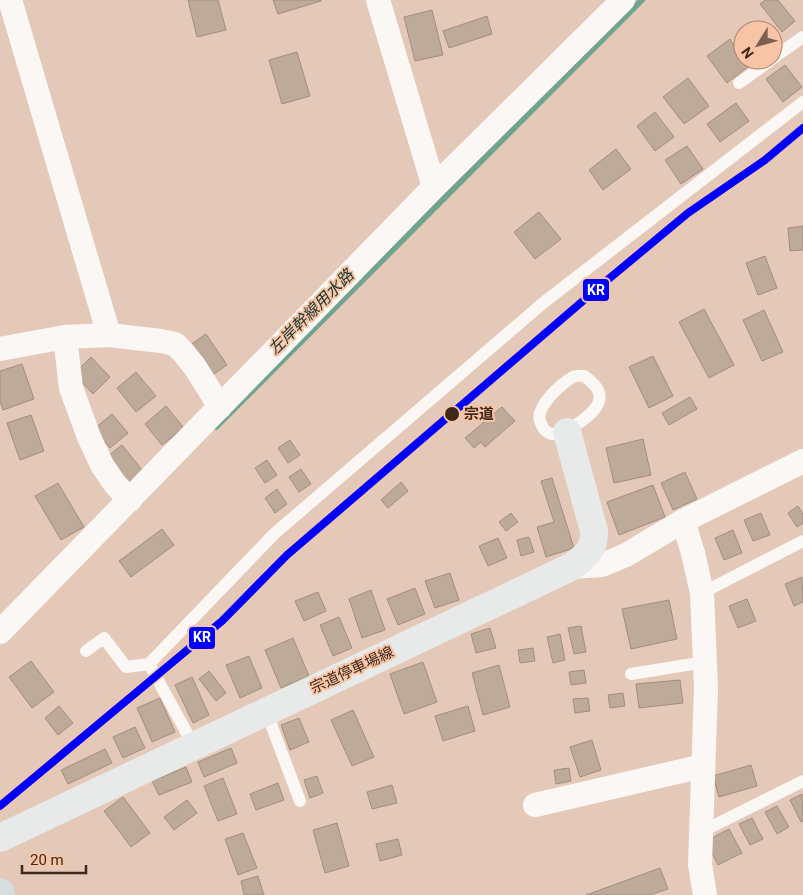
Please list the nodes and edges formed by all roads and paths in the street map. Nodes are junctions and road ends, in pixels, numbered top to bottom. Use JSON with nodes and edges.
{"nodes":[{"id":1,"x":10,"y":0,"type":"edge"},
{"id":2,"x":378,"y":0,"type":"edge"},
{"id":3,"x":623,"y":0,"type":"edge"},
{"id":4,"x":803,"y":37,"type":"edge"},
{"id":5,"x":783,"y":51,"type":"edge"},
{"id":6,"x":756,"y":70,"type":"edge"},
{"id":7,"x":739,"y":82,"type":"dead end"},
{"id":8,"x":803,"y":102,"type":"edge"},
{"id":9,"x":434,"y":187,"type":"junction"},
{"id":10,"x":109,"y":335,"type":"junction"},
{"id":11,"x":64,"y":337,"type":"junction"},
{"id":12,"x":0,"y":349,"type":"edge"},
{"id":13,"x":220,"y":407,"type":"junction"},
{"id":14,"x":567,"y":432,"type":"junction"},
{"id":15,"x":803,"y":461,"type":"edge"},
{"id":16,"x":130,"y":500,"type":"junction"},
{"id":17,"x":684,"y":521,"type":"junction"},
{"id":18,"x":803,"y":541,"type":"edge"},
{"id":19,"x":570,"y":567,"type":"junction"},
{"id":20,"x":702,"y":593,"type":"junction"},
{"id":21,"x":0,"y":632,"type":"edge"},
{"id":22,"x":86,"y":651,"type":"dead end"},
{"id":23,"x":705,"y":662,"type":"junction"},
{"id":24,"x":149,"y":664,"type":"junction"},
{"id":25,"x":631,"y":674,"type":"dead end"},
{"id":26,"x":266,"y":711,"type":"junction"},
{"id":27,"x":194,"y":746,"type":"junction"},
{"id":28,"x":703,"y":766,"type":"junction"},
{"id":29,"x":803,"y":781,"type":"edge"},
{"id":30,"x":300,"y":801,"type":"dead end"},
{"id":31,"x":534,"y":805,"type":"dead end"},
{"id":32,"x":701,"y":832,"type":"junction"},
{"id":33,"x":0,"y":838,"type":"edge"},
{"id":34,"x":705,"y":895,"type":"edge"}],
"edges":[{"from":1,"to":10,"type":"street"},
{"from":2,"to":9,"type":"street"},
{"from":3,"to":9,"type":"street"},
{"from":4,"to":5,"type":"lane"},
{"from":6,"to":7,"type":"lane"},
{"from":8,"to":24,"type":"lane"},
{"from":9,"to":13,"type":"street"},
{"from":10,"to":11,"type":"street"},
{"from":10,"to":13,"type":"street"},
{"from":11,"to":12,"type":"street"},
{"from":11,"to":16,"type":"street"},
{"from":13,"to":16,"type":"street"},
{"from":14,"to":14,"type":"lane"},
{"from":14,"to":19,"type":"main road","name":"宗道停車場線"},
{"from":15,"to":17,"type":"street"},
{"from":16,"to":21,"type":"street"},
{"from":17,"to":19,"type":"street"},
{"from":17,"to":20,"type":"street"},
{"from":18,"to":20,"type":"lane"},
{"from":19,"to":26,"type":"main road","name":"宗道停車場線"},
{"from":20,"to":23,"type":"street"},
{"from":22,"to":24,"type":"lane"},
{"from":23,"to":25,"type":"lane"},
{"from":23,"to":28,"type":"street"},
{"from":24,"to":27,"type":"lane"},
{"from":26,"to":27,"type":"main road","name":"宗道停車場線"},
{"from":26,"to":30,"type":"lane"},
{"from":27,"to":33,"type":"main road","name":"宗道停車場線"},
{"from":28,"to":31,"type":"street"},
{"from":28,"to":32,"type":"street"},
{"from":29,"to":32,"type":"lane"},
{"from":32,"to":34,"type":"street"}]}
